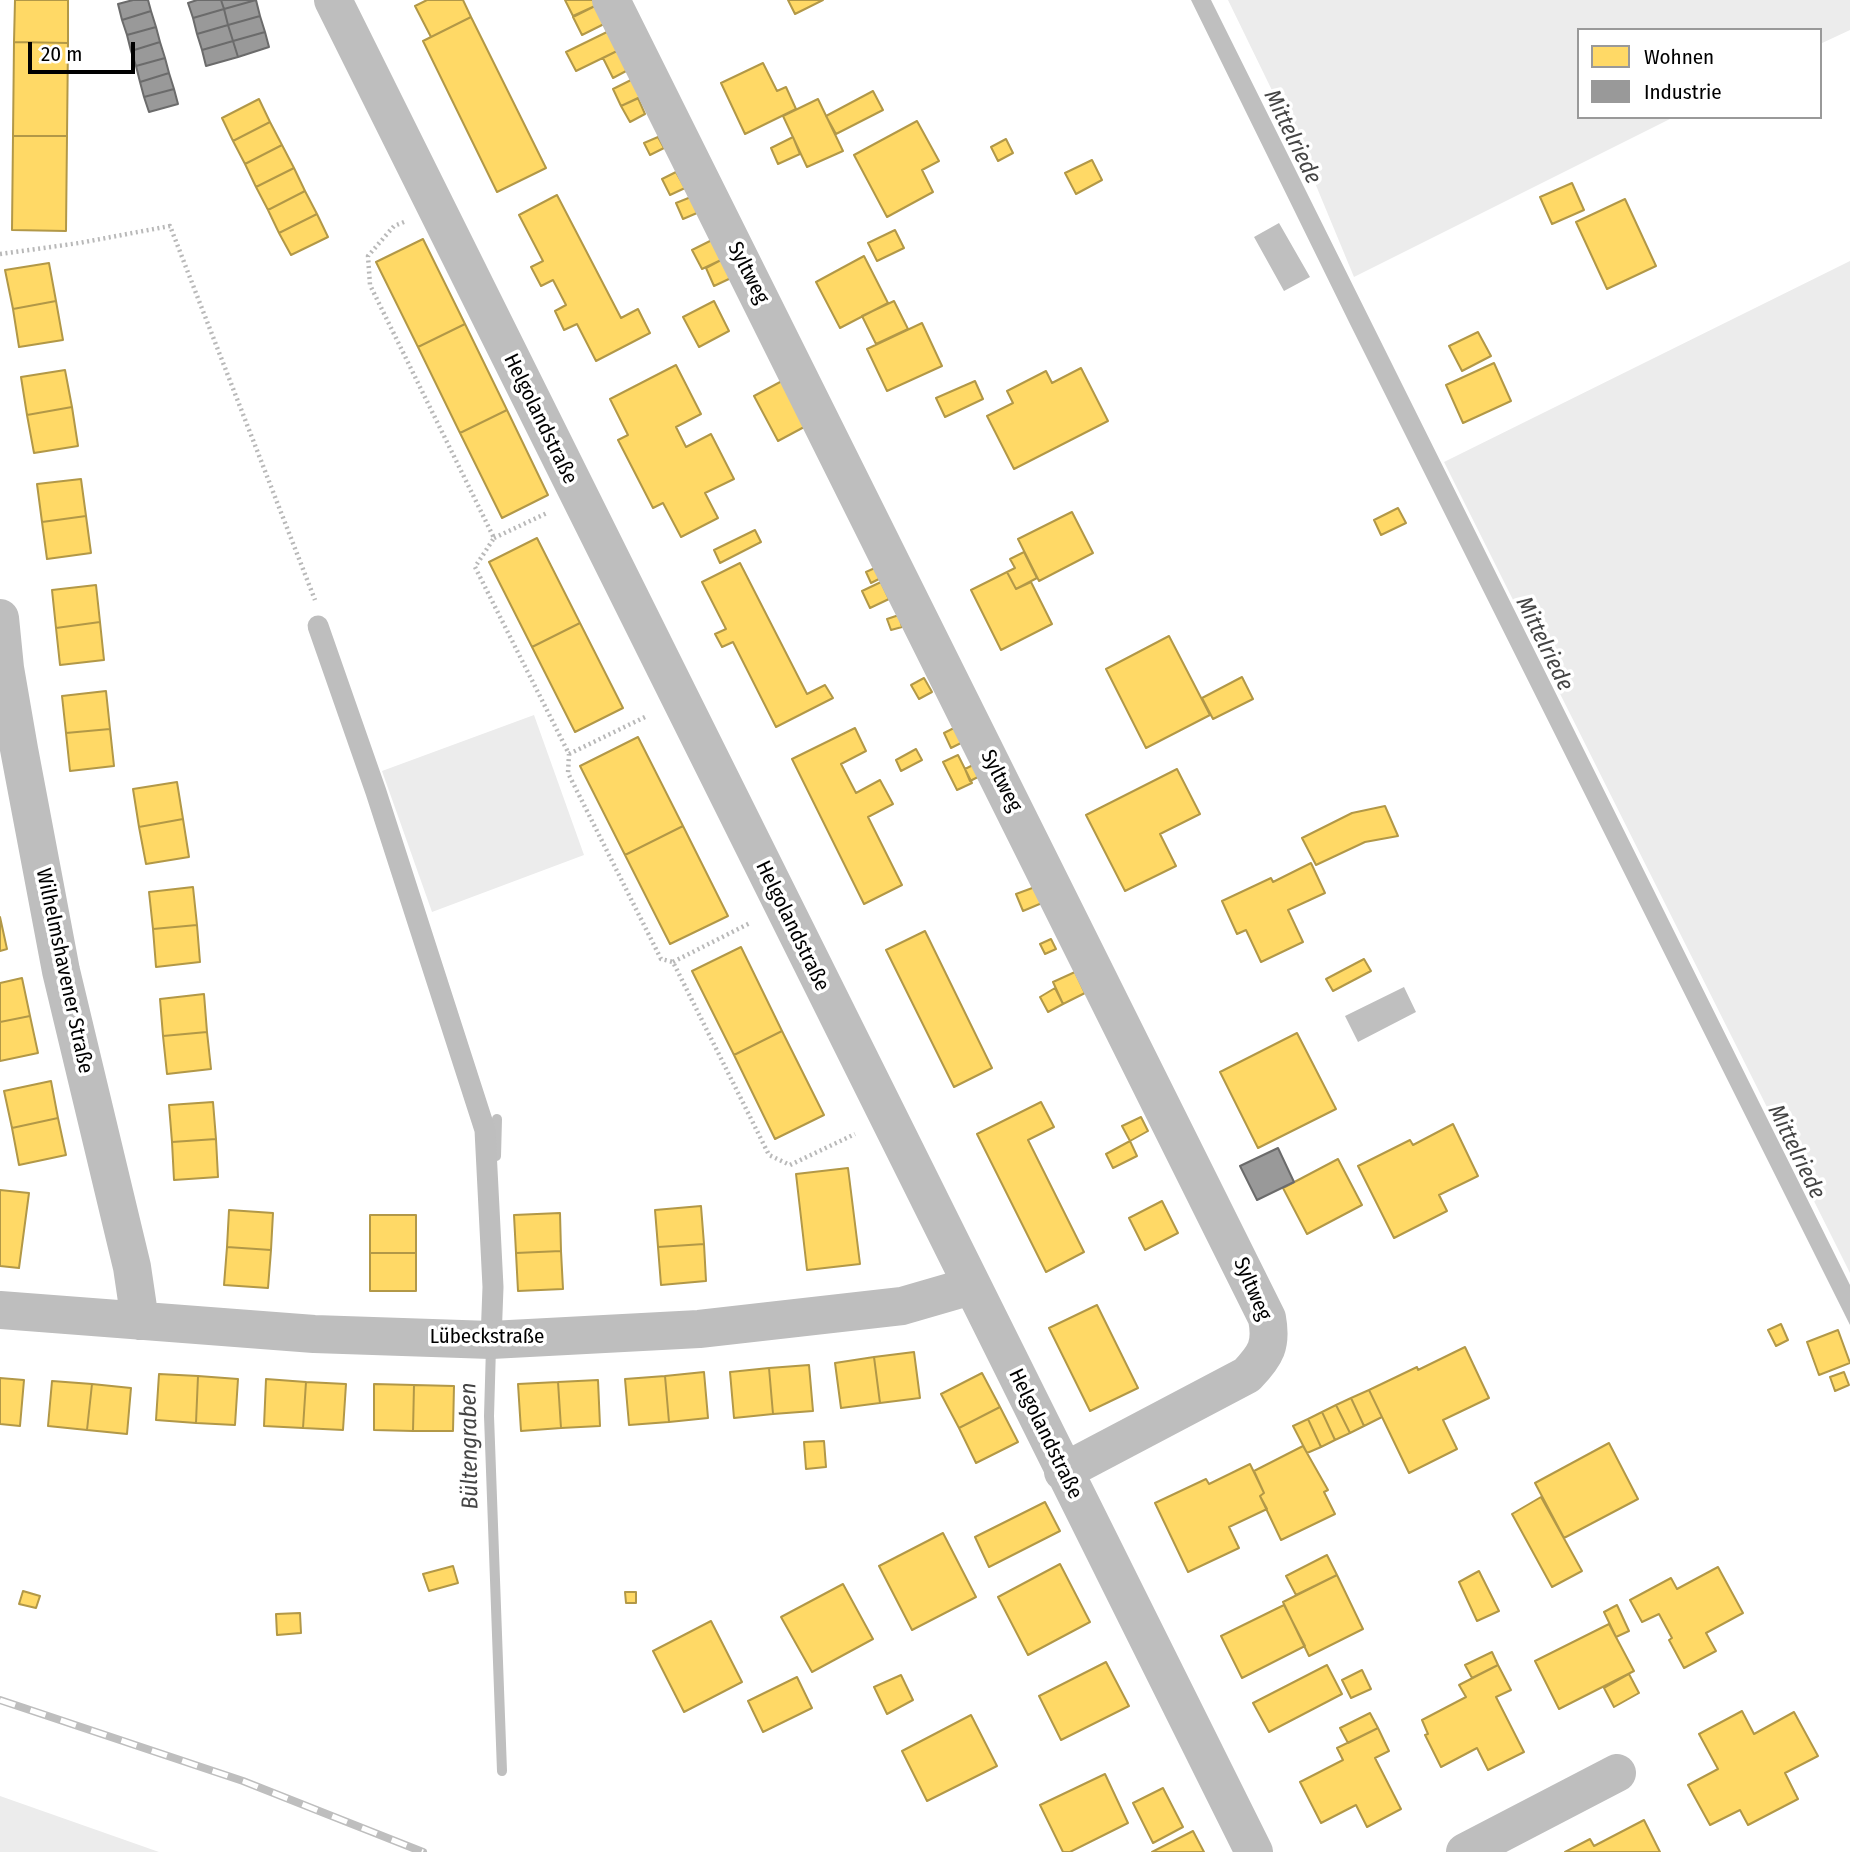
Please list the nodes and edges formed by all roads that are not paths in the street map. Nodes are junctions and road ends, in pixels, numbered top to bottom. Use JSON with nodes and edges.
{"nodes":[{"id":1,"x":333,"y":0,"type":"edge"},
{"id":2,"x":611,"y":0,"type":"edge"},
{"id":3,"x":0,"y":618,"type":"edge"},
{"id":4,"x":318,"y":626,"type":"road end"},
{"id":5,"x":971,"y":1286,"type":"junction"},
{"id":6,"x":0,"y":1310,"type":"edge"},
{"id":7,"x":140,"y":1321,"type":"junction"},
{"id":8,"x":491,"y":1340,"type":"junction"},
{"id":9,"x":1063,"y":1472,"type":"junction"},
{"id":10,"x":1617,"y":1773,"type":"dead end"},
{"id":11,"x":1254,"y":1852,"type":"edge"},
{"id":12,"x":1465,"y":1852,"type":"edge"}],
"edges":[{"from":1,"to":5,"type":"street","name":"Helgolandstraße"},
{"from":2,"to":9,"type":"street","name":"Syltweg"},
{"from":3,"to":7,"type":"street","name":"Wilhelmshavener Straße"},
{"from":4,"to":8,"type":"lane"},
{"from":5,"to":8,"type":"street","name":"Lübeckstraße"},
{"from":5,"to":9,"type":"street","name":"Helgolandstraße"},
{"from":6,"to":7,"type":"street","name":"Lübeckstraße"},
{"from":7,"to":8,"type":"street","name":"Lübeckstraße"},
{"from":9,"to":11,"type":"street","name":"Helgolandstraße"},
{"from":10,"to":12,"type":"street"}]}
